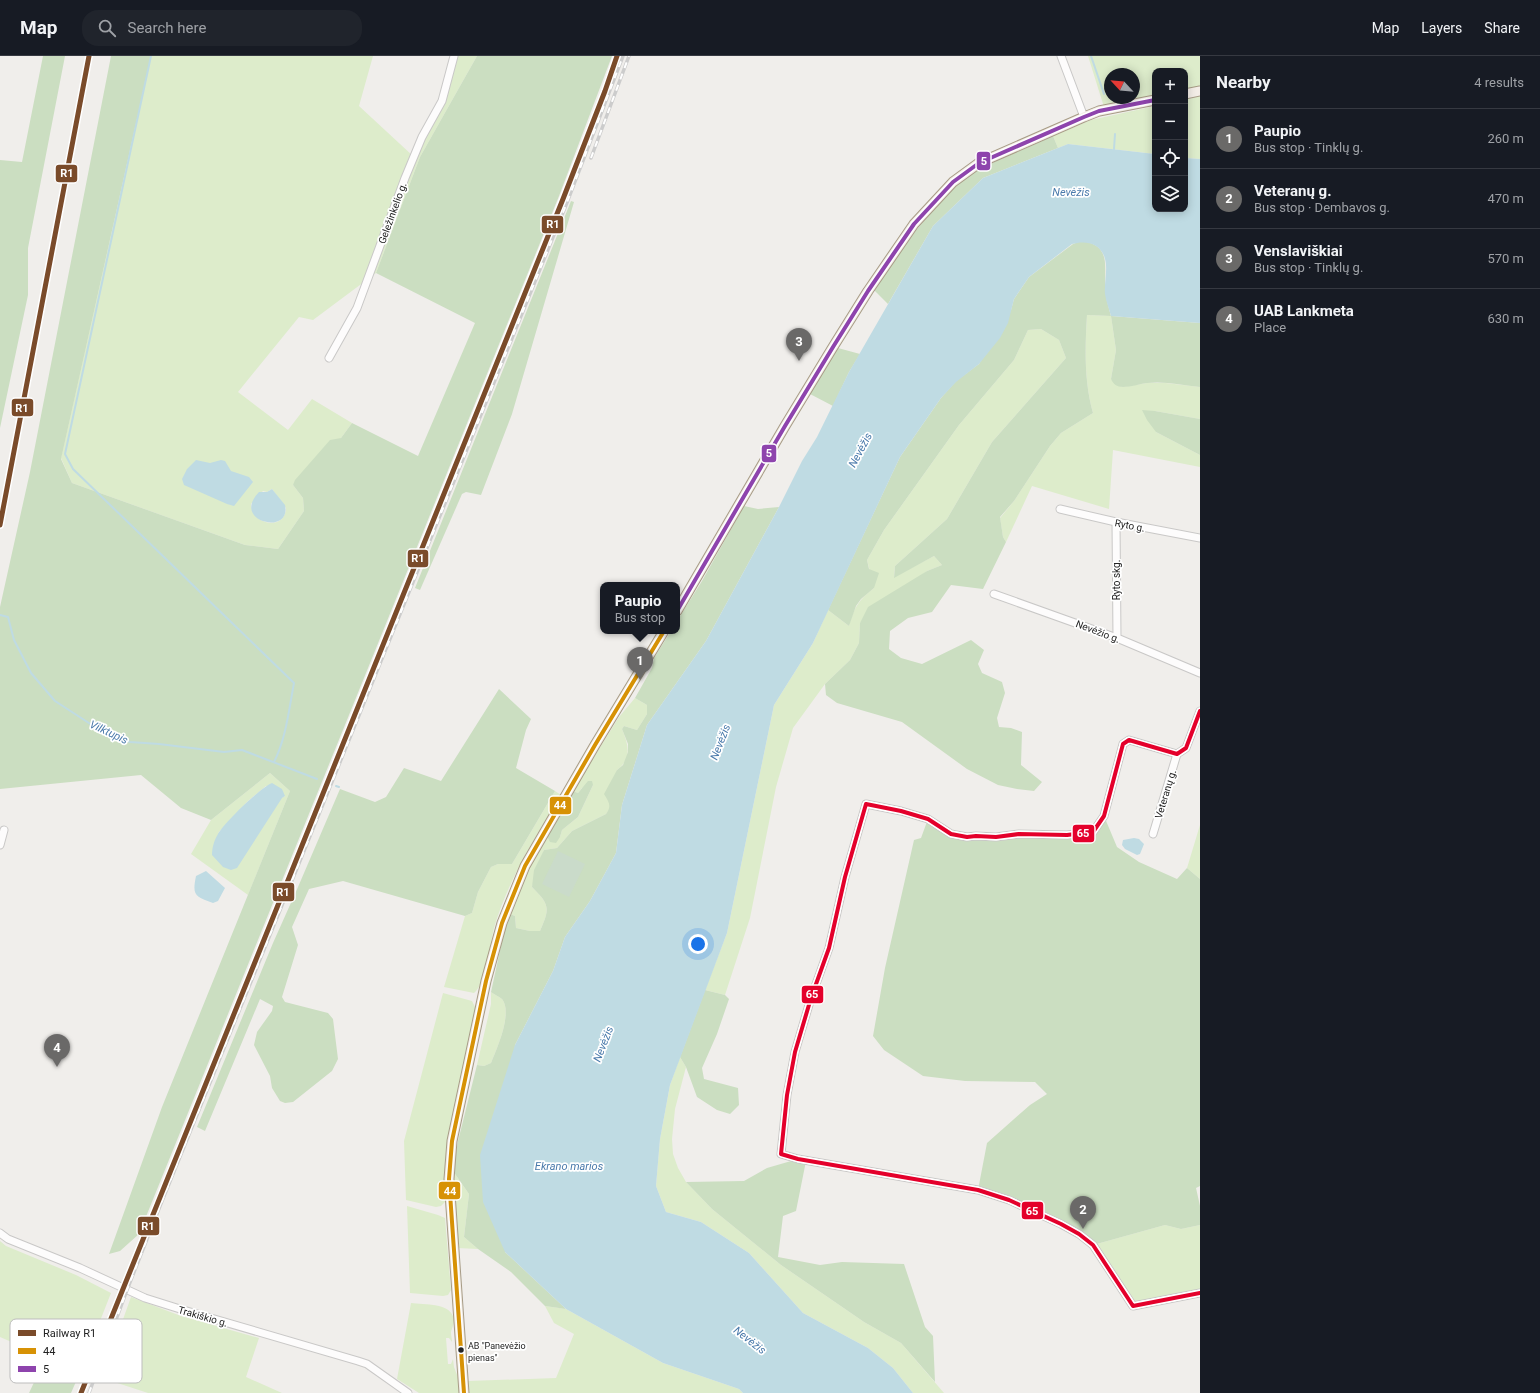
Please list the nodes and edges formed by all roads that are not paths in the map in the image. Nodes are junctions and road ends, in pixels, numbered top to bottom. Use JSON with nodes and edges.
{"nodes":[{"id":1,"x":454,"y":56,"type":"edge"},
{"id":2,"x":1061,"y":56,"type":"edge"},
{"id":3,"x":1200,"y":91,"type":"edge"},
{"id":4,"x":1188,"y":93,"type":"edge"},
{"id":5,"x":1152,"y":101,"type":"edge"},
{"id":6,"x":1084,"y":116,"type":"junction"},
{"id":7,"x":329,"y":358,"type":"dead end"},
{"id":8,"x":1060,"y":509,"type":"dead end"},
{"id":9,"x":1116,"y":522,"type":"junction"},
{"id":10,"x":1200,"y":538,"type":"edge"},
{"id":11,"x":994,"y":594,"type":"dead end"},
{"id":12,"x":680,"y":605,"type":"edge"},
{"id":13,"x":662,"y":634,"type":"edge"},
{"id":14,"x":1117,"y":638,"type":"junction"},
{"id":15,"x":1200,"y":673,"type":"edge"},
{"id":16,"x":1200,"y":711,"type":"edge"},
{"id":17,"x":1176,"y":754,"type":"junction"},
{"id":18,"x":4,"y":830,"type":"dead end"},
{"id":19,"x":1153,"y":834,"type":"dead end"},
{"id":20,"x":0,"y":845,"type":"edge"},
{"id":21,"x":0,"y":1233,"type":"edge"},
{"id":22,"x":1200,"y":1293,"type":"edge"},
{"id":23,"x":408,"y":1393,"type":"edge"},
{"id":24,"x":464,"y":1393,"type":"edge"}],
"edges":[{"from":1,"to":7,"type":"street","name":"Geležinkelio g."},
{"from":2,"to":6,"type":"street"},
{"from":3,"to":4,"type":"main road"},
{"from":5,"to":6,"type":"main road"},
{"from":6,"to":12,"type":"main road"},
{"from":8,"to":9,"type":"street","name":"Ryto g."},
{"from":9,"to":10,"type":"street","name":"Ryto g."},
{"from":9,"to":14,"type":"street","name":"Ryto skg."},
{"from":11,"to":14,"type":"street","name":"Nevėžio g."},
{"from":13,"to":24,"type":"main road"},
{"from":14,"to":15,"type":"street","name":"Nevėžio g."},
{"from":16,"to":17,"type":"street","name":"Veteranų g."},
{"from":17,"to":19,"type":"street","name":"Veteranų g."},
{"from":17,"to":22,"type":"street"},
{"from":18,"to":20,"type":"street"},
{"from":21,"to":23,"type":"street","name":"Trakiškio g."}]}
